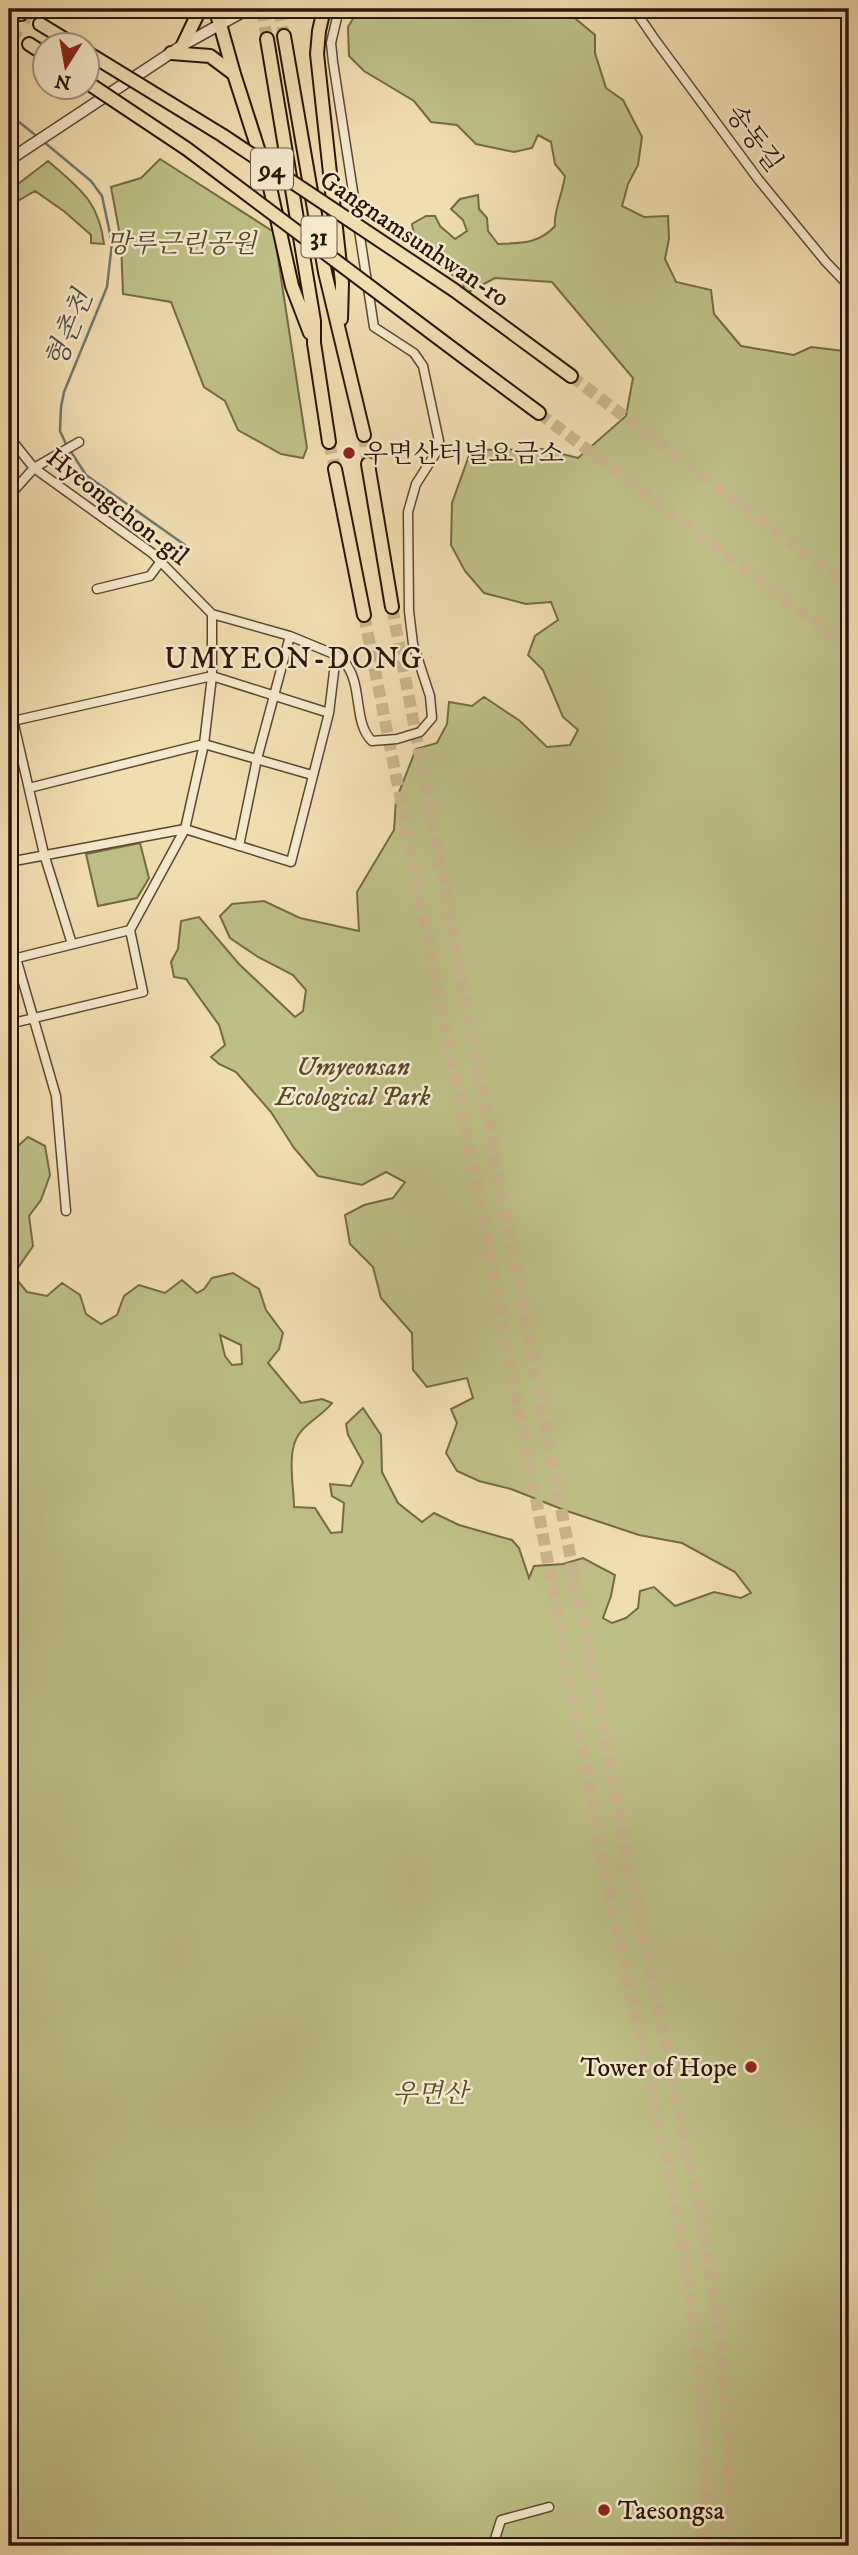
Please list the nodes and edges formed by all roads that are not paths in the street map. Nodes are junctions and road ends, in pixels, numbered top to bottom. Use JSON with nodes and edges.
{"nodes":[{"id":1,"x":200,"y":9,"type":"edge"},
{"id":2,"x":215,"y":9,"type":"edge"},
{"id":3,"x":248,"y":9,"type":"edge"},
{"id":4,"x":324,"y":9,"type":"edge"},
{"id":5,"x":339,"y":9,"type":"edge"},
{"id":6,"x":635,"y":9,"type":"edge"},
{"id":7,"x":40,"y":24,"type":"tunnel mouth"},
{"id":8,"x":220,"y":24,"type":"junction"},
{"id":9,"x":53,"y":32,"type":"edge"},
{"id":10,"x":284,"y":36,"type":"tunnel mouth"},
{"id":11,"x":267,"y":39,"type":"tunnel mouth"},
{"id":12,"x":29,"y":44,"type":"tunnel mouth"},
{"id":13,"x":183,"y":45,"type":"junction"},
{"id":14,"x":32,"y":46,"type":"edge"},
{"id":15,"x":171,"y":53,"type":"junction"},
{"id":16,"x":102,"y":61,"type":"edge"},
{"id":17,"x":234,"y":74,"type":"junction"},
{"id":18,"x":102,"y":92,"type":"edge"},
{"id":19,"x":9,"y":160,"type":"edge"},
{"id":20,"x":849,"y":286,"type":"edge"},
{"id":21,"x":341,"y":340,"type":"junction"},
{"id":22,"x":314,"y":343,"type":"junction"},
{"id":23,"x":571,"y":376,"type":"tunnel mouth"},
{"id":24,"x":539,"y":413,"type":"tunnel mouth"},
{"id":25,"x":363,"y":435,"type":"tunnel mouth"},
{"id":26,"x":9,"y":438,"type":"edge"},
{"id":27,"x":79,"y":442,"type":"dead end"},
{"id":28,"x":329,"y":442,"type":"tunnel mouth"},
{"id":29,"x":368,"y":464,"type":"tunnel mouth"},
{"id":30,"x":34,"y":468,"type":"junction"},
{"id":31,"x":335,"y":469,"type":"tunnel mouth"},
{"id":32,"x":9,"y":496,"type":"edge"},
{"id":33,"x":161,"y":561,"type":"junction"},
{"id":34,"x":97,"y":589,"type":"dead end"},
{"id":35,"x":392,"y":607,"type":"tunnel mouth"},
{"id":36,"x":212,"y":614,"type":"junction"},
{"id":37,"x":364,"y":615,"type":"tunnel mouth"},
{"id":38,"x":290,"y":636,"type":"junction"},
{"id":39,"x":336,"y":655,"type":"junction"},
{"id":40,"x":212,"y":677,"type":"junction"},
{"id":41,"x":274,"y":696,"type":"junction"},
{"id":42,"x":9,"y":703,"type":"edge"},
{"id":43,"x":329,"y":713,"type":"junction"},
{"id":44,"x":13,"y":721,"type":"junction"},
{"id":45,"x":204,"y":744,"type":"junction"},
{"id":46,"x":257,"y":759,"type":"junction"},
{"id":47,"x":313,"y":775,"type":"junction"},
{"id":48,"x":29,"y":788,"type":"junction"},
{"id":49,"x":185,"y":829,"type":"junction"},
{"id":50,"x":239,"y":846,"type":"junction"},
{"id":51,"x":44,"y":855,"type":"junction"},
{"id":52,"x":9,"y":862,"type":"edge"},
{"id":53,"x":130,"y":930,"type":"junction"},
{"id":54,"x":72,"y":944,"type":"junction"},
{"id":55,"x":9,"y":951,"type":"edge"},
{"id":56,"x":12,"y":959,"type":"edge"},
{"id":57,"x":34,"y":1018,"type":"junction"},
{"id":58,"x":9,"y":1024,"type":"edge"},
{"id":59,"x":66,"y":1211,"type":"dead end"},
{"id":60,"x":549,"y":2507,"type":"dead end"},
{"id":61,"x":496,"y":2546,"type":"edge"}],
"edges":[{"from":1,"to":13,"type":"main road"},
{"from":2,"to":8,"type":"main road"},
{"from":3,"to":8,"type":"street"},
{"from":4,"to":21,"type":"main road"},
{"from":5,"to":39,"type":"street"},
{"from":6,"to":20,"type":"street","name":"송동길"},
{"from":7,"to":9,"type":"main road"},
{"from":8,"to":13,"type":"street"},
{"from":8,"to":17,"type":"main road"},
{"from":10,"to":21,"type":"main road","number":"31"},
{"from":11,"to":22,"type":"main road","number":"31"},
{"from":12,"to":14,"type":"main road"},
{"from":13,"to":15,"type":"street"},
{"from":15,"to":17,"type":"main road"},
{"from":15,"to":19,"type":"street"},
{"from":16,"to":23,"type":"main road","name":"Gangnamsunhwan-ro","number":"94","bridge":true},
{"from":17,"to":22,"type":"main road"},
{"from":18,"to":24,"type":"main road","number":"94","bridge":true},
{"from":21,"to":25,"type":"main road","number":"31"},
{"from":22,"to":28,"type":"main road","number":"31"},
{"from":26,"to":30,"type":"street","name":"Hyeongchon-gil"},
{"from":27,"to":30,"type":"street"},
{"from":29,"to":35,"type":"main road"},
{"from":30,"to":32,"type":"street"},
{"from":30,"to":33,"type":"street","name":"Hyeongchon-gil"},
{"from":31,"to":37,"type":"main road"},
{"from":33,"to":34,"type":"street"},
{"from":33,"to":36,"type":"street","name":"Hyeongchon-gil"},
{"from":36,"to":38,"type":"street"},
{"from":36,"to":40,"type":"street"},
{"from":38,"to":39,"type":"street"},
{"from":38,"to":41,"type":"street"},
{"from":39,"to":43,"type":"street"},
{"from":40,"to":41,"type":"street"},
{"from":40,"to":44,"type":"street"},
{"from":40,"to":45,"type":"street"},
{"from":41,"to":43,"type":"street"},
{"from":41,"to":46,"type":"street"},
{"from":42,"to":44,"type":"street"},
{"from":43,"to":47,"type":"street"},
{"from":44,"to":48,"type":"street"},
{"from":45,"to":46,"type":"street"},
{"from":45,"to":48,"type":"street"},
{"from":45,"to":49,"type":"street"},
{"from":46,"to":47,"type":"street"},
{"from":46,"to":50,"type":"street"},
{"from":47,"to":50,"type":"street"},
{"from":48,"to":51,"type":"street"},
{"from":49,"to":50,"type":"street"},
{"from":49,"to":51,"type":"street"},
{"from":49,"to":53,"type":"street"},
{"from":51,"to":52,"type":"street"},
{"from":51,"to":54,"type":"street"},
{"from":53,"to":54,"type":"street"},
{"from":53,"to":57,"type":"street"},
{"from":54,"to":56,"type":"street"},
{"from":55,"to":56,"type":"street"},
{"from":56,"to":57,"type":"street"},
{"from":57,"to":58,"type":"street"},
{"from":57,"to":59,"type":"street"},
{"from":60,"to":61,"type":"street"}]}
